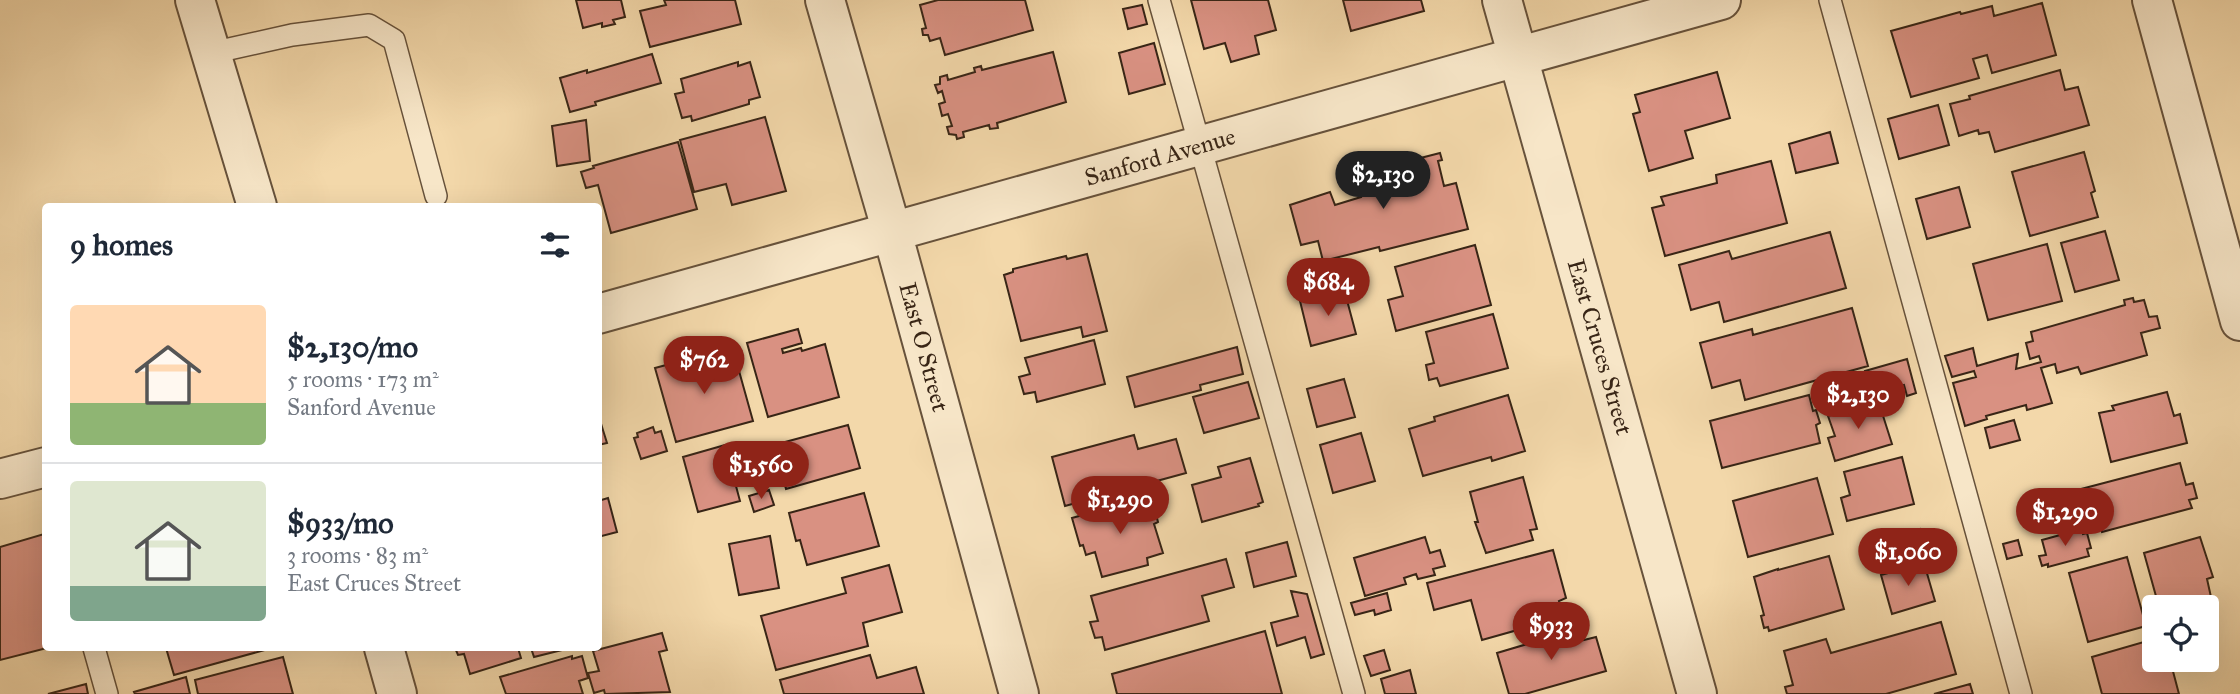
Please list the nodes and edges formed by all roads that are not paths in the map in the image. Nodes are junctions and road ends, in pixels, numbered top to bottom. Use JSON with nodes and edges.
{"nodes":[{"id":1,"x":195,"y":0,"type":"edge"},
{"id":2,"x":825,"y":0,"type":"edge"},
{"id":3,"x":1159,"y":0,"type":"edge"},
{"id":4,"x":1502,"y":0,"type":"edge"},
{"id":5,"x":1721,"y":0,"type":"edge"},
{"id":6,"x":1830,"y":0,"type":"edge"},
{"id":7,"x":2152,"y":0,"type":"edge"},
{"id":8,"x":211,"y":53,"type":"junction"},
{"id":9,"x":1519,"y":58,"type":"junction"},
{"id":10,"x":1202,"y":145,"type":"junction"},
{"id":11,"x":436,"y":196,"type":"dead end"},
{"id":12,"x":256,"y":203,"type":"edge"},
{"id":13,"x":892,"y":232,"type":"junction"},
{"id":14,"x":602,"y":313,"type":"edge"},
{"id":15,"x":2240,"y":321,"type":"edge"},
{"id":16,"x":42,"y":471,"type":"edge"},
{"id":17,"x":0,"y":478,"type":"edge"},
{"id":18,"x":95,"y":651,"type":"edge"},
{"id":19,"x":385,"y":651,"type":"edge"},
{"id":20,"x":107,"y":694,"type":"edge"},
{"id":21,"x":397,"y":694,"type":"edge"},
{"id":22,"x":1019,"y":694,"type":"edge"},
{"id":23,"x":1354,"y":694,"type":"edge"},
{"id":24,"x":1697,"y":694,"type":"edge"},
{"id":25,"x":2021,"y":694,"type":"edge"}],
"edges":[{"from":1,"to":8,"type":"street"},
{"from":2,"to":13,"type":"street","name":"East O Street"},
{"from":3,"to":10,"type":"lane"},
{"from":4,"to":9,"type":"street","name":"East Cruces Street"},
{"from":5,"to":9,"type":"street","name":"Sanford Avenue"},
{"from":6,"to":25,"type":"lane"},
{"from":7,"to":15,"type":"street"},
{"from":8,"to":11,"type":"lane"},
{"from":8,"to":12,"type":"street"},
{"from":9,"to":10,"type":"street","name":"Sanford Avenue"},
{"from":9,"to":24,"type":"street","name":"East Cruces Street"},
{"from":10,"to":13,"type":"street","name":"Sanford Avenue"},
{"from":10,"to":23,"type":"lane"},
{"from":13,"to":14,"type":"street","name":"Sanford Avenue"},
{"from":13,"to":22,"type":"street","name":"East O Street"},
{"from":16,"to":17,"type":"street"},
{"from":18,"to":20,"type":"lane"},
{"from":19,"to":21,"type":"street"}]}
